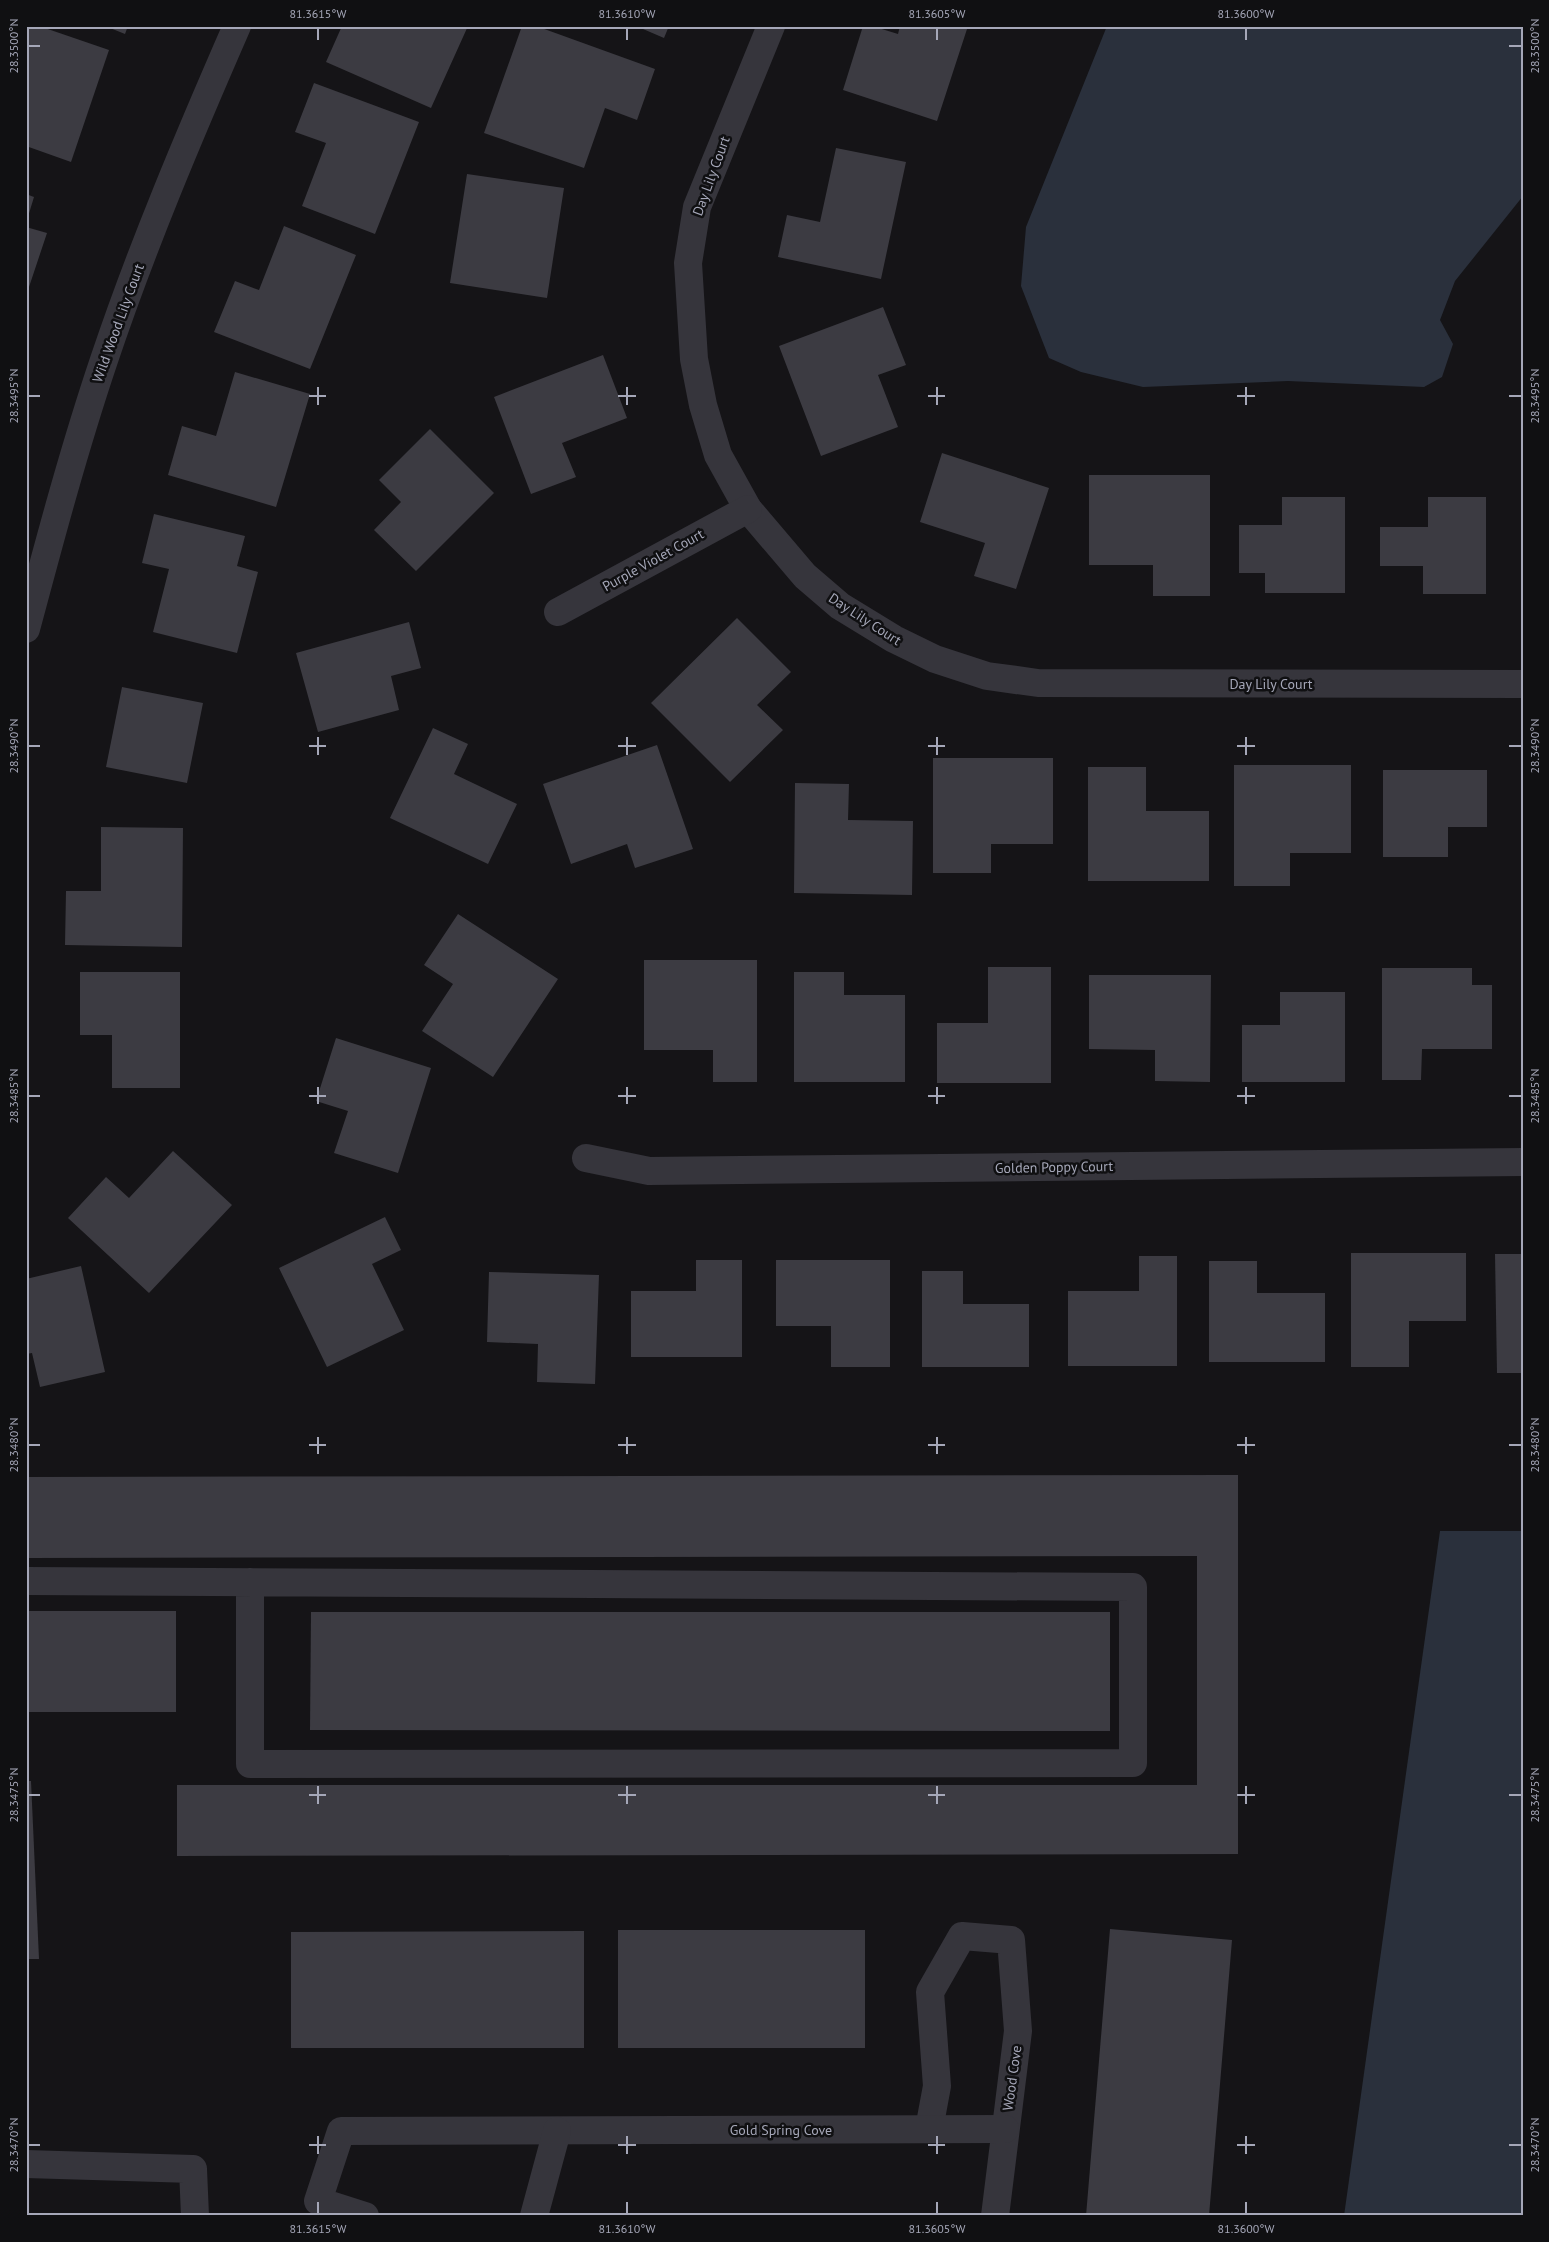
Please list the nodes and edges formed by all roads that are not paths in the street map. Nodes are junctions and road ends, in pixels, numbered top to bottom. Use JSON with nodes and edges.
{"nodes":[{"id":1,"x":237,"y":26,"type":"edge"},
{"id":2,"x":771,"y":26,"type":"edge"},
{"id":3,"x":748,"y":509,"type":"junction"},
{"id":4,"x":558,"y":612,"type":"dead end"},
{"id":5,"x":26,"y":629,"type":"edge"},
{"id":6,"x":1523,"y":684,"type":"edge"},
{"id":7,"x":586,"y":1158,"type":"dead end"},
{"id":8,"x":1523,"y":1162,"type":"edge"},
{"id":9,"x":26,"y":1581,"type":"edge"},
{"id":10,"x":250,"y":1582,"type":"junction"},
{"id":11,"x":929,"y":2129,"type":"junction"},
{"id":12,"x":1005,"y":2129,"type":"junction"},
{"id":13,"x":557,"y":2131,"type":"junction"},
{"id":14,"x":26,"y":2164,"type":"edge"},
{"id":15,"x":195,"y":2216,"type":"edge"},
{"id":16,"x":364,"y":2216,"type":"edge"},
{"id":17,"x":534,"y":2216,"type":"edge"},
{"id":18,"x":995,"y":2216,"type":"edge"}],
"edges":[{"from":1,"to":5,"type":"street","name":"Wild Wood Lily Court"},
{"from":2,"to":3,"type":"street","name":"Day Lily Court"},
{"from":3,"to":4,"type":"street","name":"Purple Violet Court"},
{"from":3,"to":6,"type":"street","name":"Day Lily Court"},
{"from":7,"to":8,"type":"street","name":"Golden Poppy Court"},
{"from":9,"to":10,"type":"street"},
{"from":10,"to":10,"type":"street"},
{"from":11,"to":12,"type":"street","name":"Gold Spring Cove"},
{"from":11,"to":12,"type":"street","name":"Wood Cove"},
{"from":11,"to":13,"type":"street","name":"Gold Spring Cove"},
{"from":12,"to":18,"type":"street","name":"Wood Cove"},
{"from":13,"to":16,"type":"street","name":"Gold Spring Cove"},
{"from":13,"to":17,"type":"street"},
{"from":14,"to":15,"type":"street"}]}
